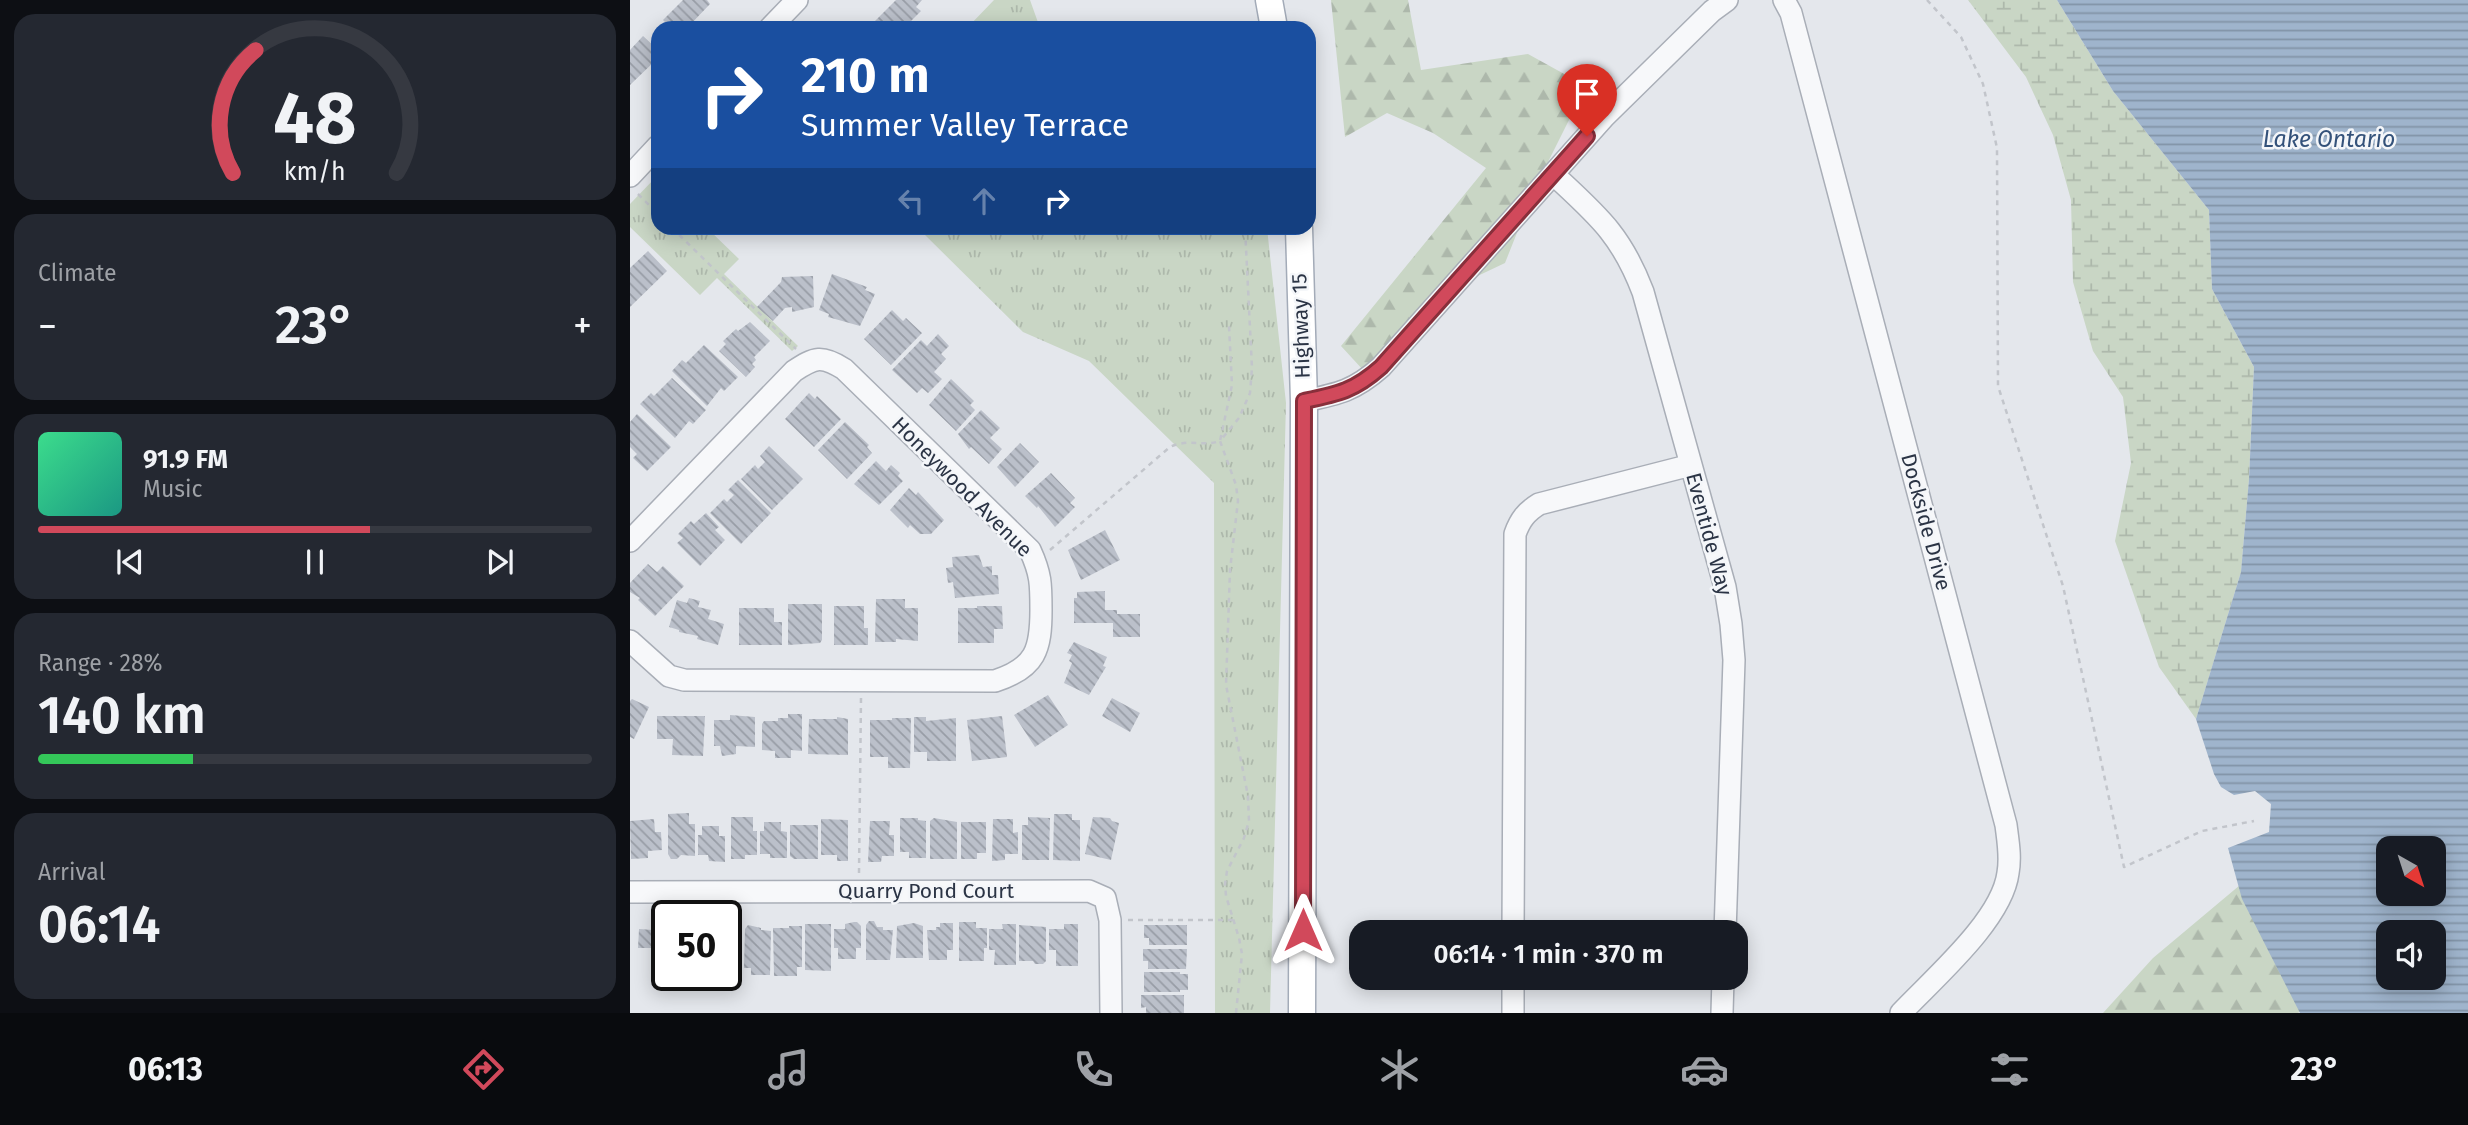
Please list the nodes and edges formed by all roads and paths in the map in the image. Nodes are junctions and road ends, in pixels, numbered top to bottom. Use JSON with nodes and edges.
{"nodes":[{"id":1,"x":797,"y":0,"type":"edge"},
{"id":2,"x":1269,"y":0,"type":"edge"},
{"id":3,"x":1727,"y":0,"type":"edge"},
{"id":4,"x":1784,"y":0,"type":"edge"},
{"id":5,"x":1927,"y":0,"type":"edge"},
{"id":6,"x":778,"y":21,"type":"edge"},
{"id":7,"x":1273,"y":21,"type":"edge"},
{"id":8,"x":651,"y":154,"type":"edge"},
{"id":9,"x":1553,"y":174,"type":"junction"},
{"id":10,"x":630,"y":176,"type":"edge"},
{"id":11,"x":630,"y":186,"type":"edge"},
{"id":12,"x":651,"y":207,"type":"edge"},
{"id":13,"x":679,"y":235,"type":"edge"},
{"id":14,"x":1245,"y":235,"type":"edge"},
{"id":15,"x":1298,"y":235,"type":"edge"},
{"id":16,"x":1229,"y":326,"type":"dead end"},
{"id":17,"x":809,"y":361,"type":"junction"},
{"id":18,"x":1304,"y":401,"type":"junction"},
{"id":19,"x":1220,"y":441,"type":"junction"},
{"id":20,"x":1691,"y":465,"type":"junction"},
{"id":21,"x":630,"y":541,"type":"edge"},
{"id":22,"x":1035,"y":562,"type":"junction"},
{"id":23,"x":630,"y":641,"type":"edge"},
{"id":24,"x":861,"y":681,"type":"junction"},
{"id":25,"x":2254,"y":821,"type":"dead end"},
{"id":26,"x":859,"y":891,"type":"junction"},
{"id":27,"x":630,"y":892,"type":"edge"},
{"id":28,"x":1110,"y":920,"type":"junction"},
{"id":29,"x":1233,"y":920,"type":"junction"},
{"id":30,"x":1513,"y":920,"type":"edge"},
{"id":31,"x":1725,"y":920,"type":"edge"},
{"id":32,"x":1513,"y":990,"type":"edge"},
{"id":33,"x":1723,"y":990,"type":"edge"},
{"id":34,"x":1111,"y":1013,"type":"edge"},
{"id":35,"x":1236,"y":1013,"type":"edge"},
{"id":36,"x":1302,"y":1013,"type":"edge"},
{"id":37,"x":1513,"y":1013,"type":"edge"},
{"id":38,"x":1722,"y":1013,"type":"edge"},
{"id":39,"x":1901,"y":1013,"type":"edge"}],
"edges":[{"from":1,"to":6,"type":"street"},
{"from":2,"to":7,"type":"main road"},
{"from":3,"to":9,"type":"street"},
{"from":4,"to":39,"type":"street","name":"Dockside Drive"},
{"from":5,"to":25,"type":"path"},
{"from":8,"to":10,"type":"street"},
{"from":9,"to":18,"type":"street"},
{"from":9,"to":20,"type":"street","name":"Eventide Way"},
{"from":11,"to":12,"type":"path"},
{"from":13,"to":17,"type":"path"},
{"from":14,"to":19,"type":"path"},
{"from":15,"to":18,"type":"main road","name":"Highway 15"},
{"from":16,"to":19,"type":"path"},
{"from":17,"to":21,"type":"street"},
{"from":17,"to":22,"type":"street","name":"Honeywood Avenue"},
{"from":18,"to":36,"type":"main road","name":"Highway 15"},
{"from":19,"to":22,"type":"path"},
{"from":19,"to":29,"type":"path"},
{"from":20,"to":30,"type":"street"},
{"from":20,"to":31,"type":"street","name":"Eventide Way"},
{"from":22,"to":24,"type":"street","name":"Honeywood Avenue"},
{"from":23,"to":24,"type":"street","name":"Honeywood Avenue"},
{"from":24,"to":26,"type":"path"},
{"from":26,"to":27,"type":"street","name":"Quarry Pond Court"},
{"from":26,"to":28,"type":"street","name":"Quarry Pond Court"},
{"from":28,"to":29,"type":"path"},
{"from":28,"to":34,"type":"street"},
{"from":29,"to":35,"type":"path"},
{"from":32,"to":37,"type":"street"},
{"from":33,"to":38,"type":"street"}]}
